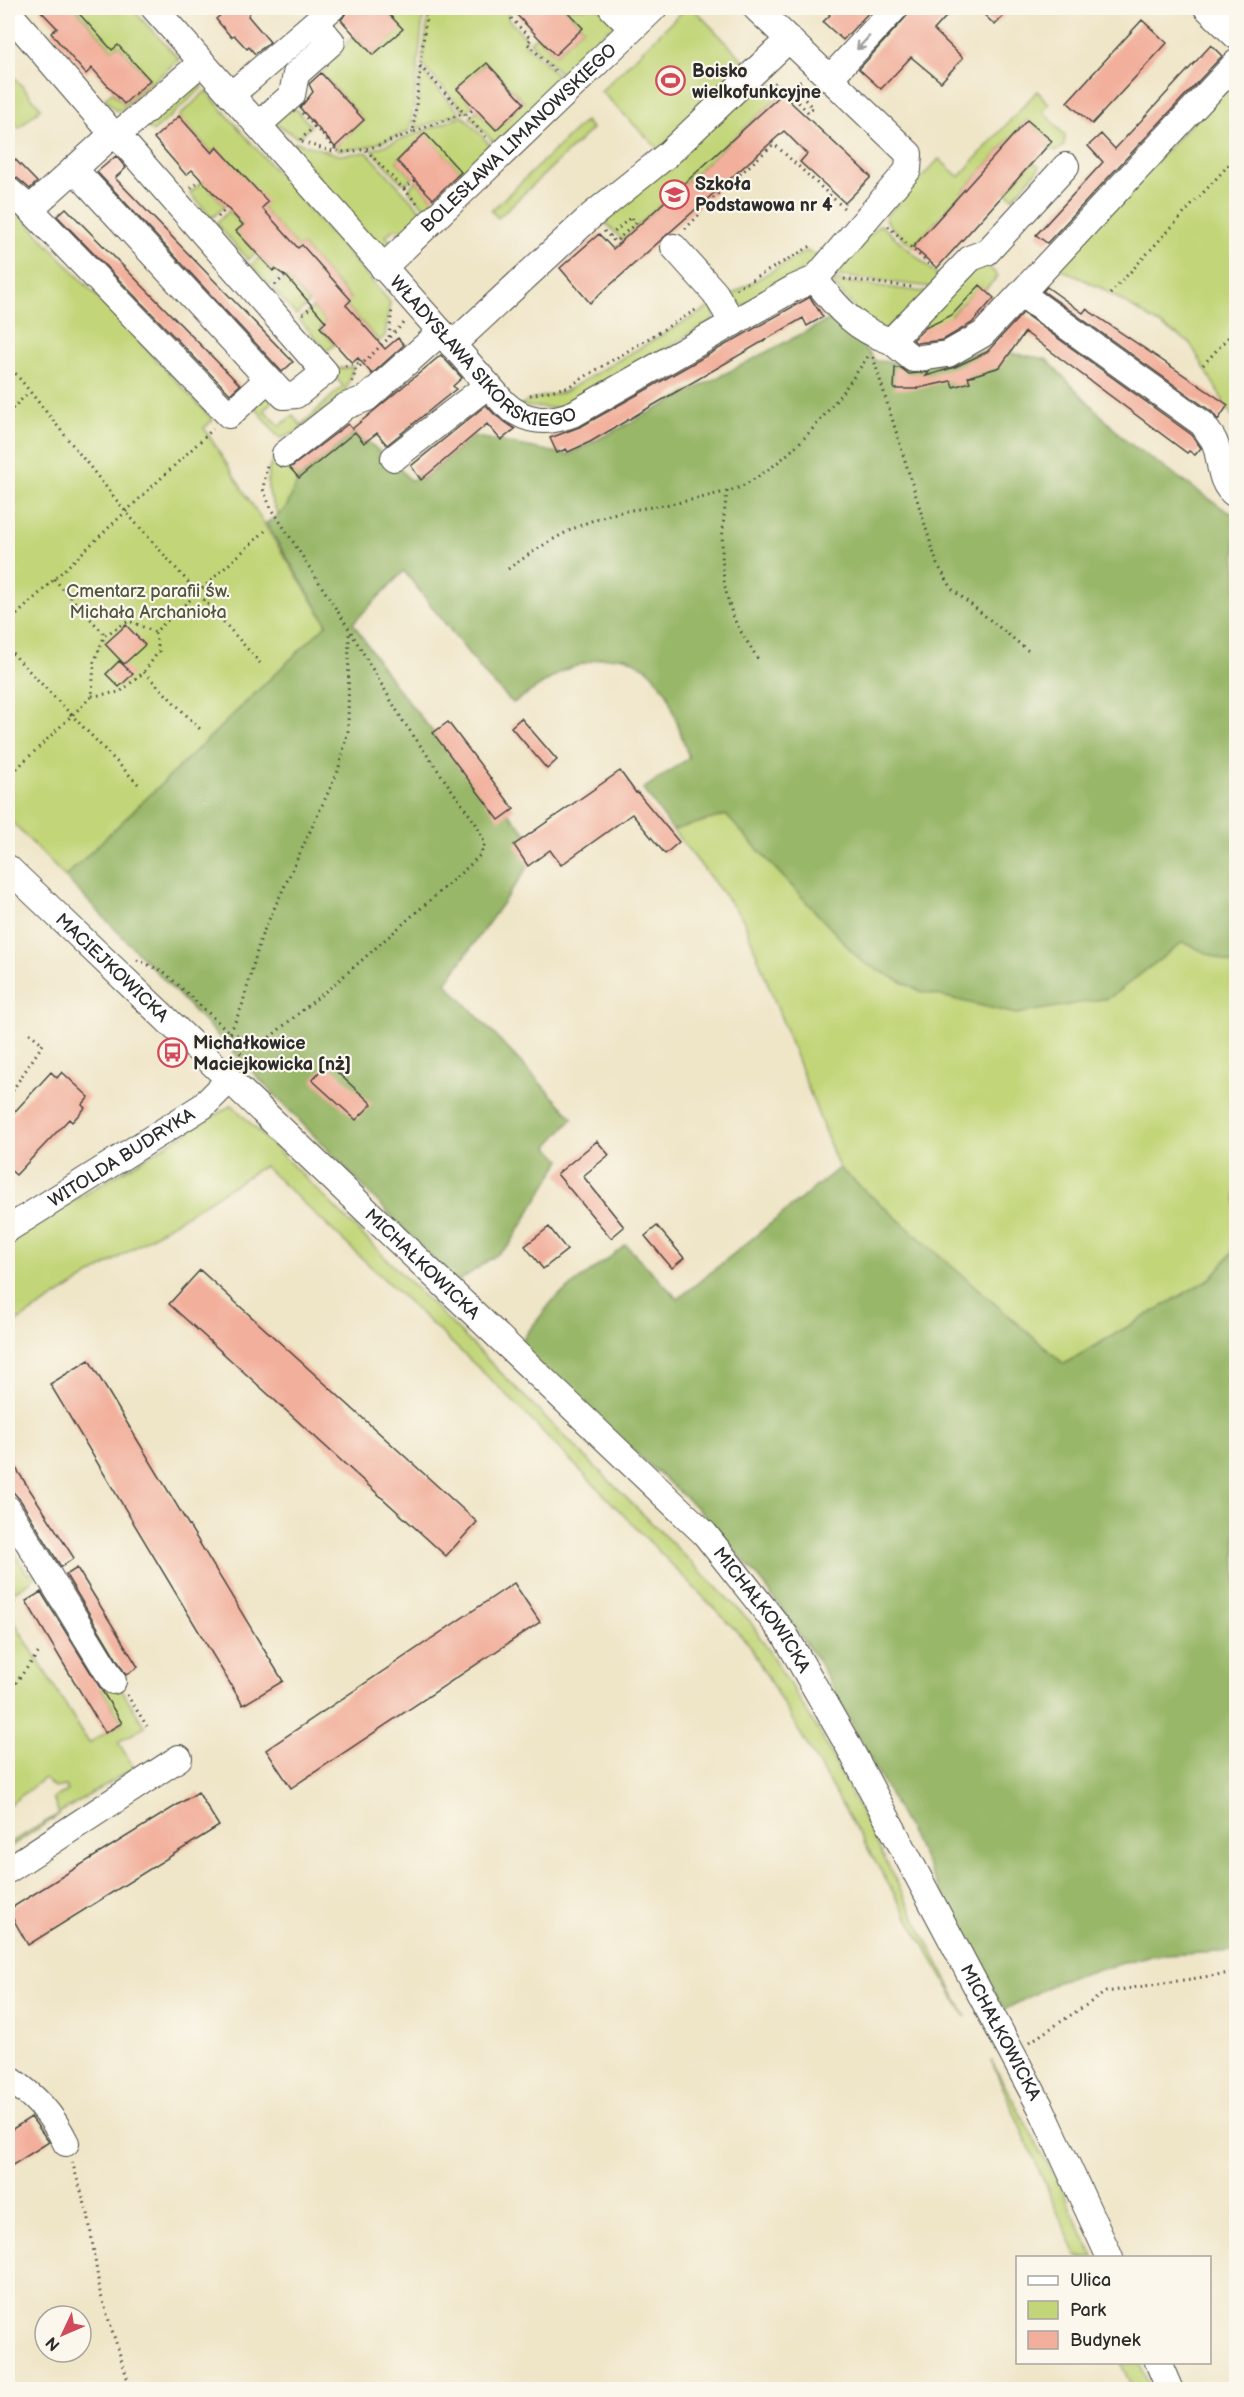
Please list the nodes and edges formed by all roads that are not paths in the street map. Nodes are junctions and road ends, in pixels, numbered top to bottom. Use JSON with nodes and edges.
{"nodes":[{"id":1,"x":154,"y":8,"type":"edge"},
{"id":2,"x":612,"y":8,"type":"edge"},
{"id":3,"x":654,"y":8,"type":"edge"},
{"id":4,"x":756,"y":8,"type":"edge"},
{"id":5,"x":895,"y":8,"type":"edge"},
{"id":6,"x":1208,"y":8,"type":"edge"},
{"id":7,"x":8,"y":12,"type":"edge"},
{"id":8,"x":324,"y":15,"type":"edge"},
{"id":9,"x":632,"y":28,"type":"junction"},
{"id":10,"x":1236,"y":36,"type":"edge"},
{"id":11,"x":789,"y":39,"type":"junction"},
{"id":12,"x":202,"y":62,"type":"junction"},
{"id":13,"x":1236,"y":63,"type":"edge"},
{"id":14,"x":830,"y":78,"type":"junction"},
{"id":15,"x":231,"y":95,"type":"junction"},
{"id":16,"x":258,"y":125,"type":"junction"},
{"id":17,"x":113,"y":134,"type":"junction"},
{"id":18,"x":1066,"y":166,"type":"dead end"},
{"id":19,"x":74,"y":169,"type":"junction"},
{"id":20,"x":8,"y":190,"type":"edge"},
{"id":21,"x":30,"y":209,"type":"junction"},
{"id":22,"x":674,"y":247,"type":"road end"},
{"id":23,"x":382,"y":268,"type":"junction"},
{"id":24,"x":817,"y":277,"type":"junction"},
{"id":25,"x":1023,"y":292,"type":"junction"},
{"id":26,"x":733,"y":323,"type":"junction"},
{"id":27,"x":446,"y":339,"type":"junction"},
{"id":28,"x":891,"y":341,"type":"junction"},
{"id":29,"x":268,"y":379,"type":"junction"},
{"id":30,"x":488,"y":385,"type":"junction"},
{"id":31,"x":278,"y":457,"type":"road end"},
{"id":32,"x":394,"y":458,"type":"dead end"},
{"id":33,"x":1236,"y":495,"type":"edge"},
{"id":34,"x":8,"y":868,"type":"edge"},
{"id":35,"x":236,"y":1086,"type":"junction"},
{"id":36,"x":8,"y":1229,"type":"edge"},
{"id":37,"x":8,"y":1509,"type":"edge"},
{"id":38,"x":113,"y":1681,"type":"road end"},
{"id":39,"x":179,"y":1758,"type":"dead end"},
{"id":40,"x":8,"y":1870,"type":"edge"},
{"id":41,"x":8,"y":2078,"type":"edge"},
{"id":42,"x":66,"y":2143,"type":"road end"},
{"id":43,"x":1109,"y":2256,"type":"edge"},
{"id":44,"x":1159,"y":2364,"type":"edge"},
{"id":45,"x":1170,"y":2390,"type":"edge"}],
"edges":[{"from":1,"to":12,"type":"street","name":"WŁADYSŁAWA SIKORSKIEGO"},
{"from":2,"to":9,"type":"street"},
{"from":3,"to":9,"type":"street","name":"BOLESŁAWA LIMANOWSKIEGO"},
{"from":4,"to":11,"type":"street"},
{"from":5,"to":14,"type":"street","one_way":true},
{"from":6,"to":10,"type":"street"},
{"from":7,"to":17,"type":"street"},
{"from":8,"to":15,"type":"street"},
{"from":8,"to":16,"type":"street"},
{"from":9,"to":23,"type":"street","name":"BOLESŁAWA LIMANOWSKIEGO"},
{"from":11,"to":14,"type":"street"},
{"from":11,"to":27,"type":"street"},
{"from":12,"to":15,"type":"street","name":"WŁADYSŁAWA SIKORSKIEGO"},
{"from":12,"to":17,"type":"street"},
{"from":13,"to":25,"type":"street"},
{"from":14,"to":24,"type":"street","name":"WŁADYSŁAWA SIKORSKIEGO"},
{"from":15,"to":16,"type":"street","name":"WŁADYSŁAWA SIKORSKIEGO"},
{"from":16,"to":23,"type":"street","name":"WŁADYSŁAWA SIKORSKIEGO"},
{"from":17,"to":19,"type":"street"},
{"from":17,"to":29,"type":"street"},
{"from":18,"to":28,"type":"street"},
{"from":19,"to":21,"type":"street"},
{"from":19,"to":29,"type":"street"},
{"from":20,"to":21,"type":"street"},
{"from":21,"to":29,"type":"street"},
{"from":22,"to":26,"type":"street"},
{"from":23,"to":27,"type":"street","name":"WŁADYSŁAWA SIKORSKIEGO"},
{"from":24,"to":26,"type":"street","name":"WŁADYSŁAWA SIKORSKIEGO"},
{"from":24,"to":28,"type":"street"},
{"from":25,"to":28,"type":"street"},
{"from":25,"to":33,"type":"street"},
{"from":26,"to":30,"type":"street","name":"WŁADYSŁAWA SIKORSKIEGO"},
{"from":27,"to":30,"type":"street","name":"WŁADYSŁAWA SIKORSKIEGO"},
{"from":27,"to":31,"type":"street"},
{"from":30,"to":32,"type":"street"},
{"from":34,"to":35,"type":"street","name":"MACIEJKOWICKA"},
{"from":35,"to":36,"type":"street","name":"WITOLDA BUDRYKA"},
{"from":35,"to":43,"type":"street","name":"MICHAŁKOWICKA"},
{"from":37,"to":38,"type":"street"},
{"from":39,"to":40,"type":"street"},
{"from":41,"to":42,"type":"street"},
{"from":44,"to":45,"type":"street"}]}
